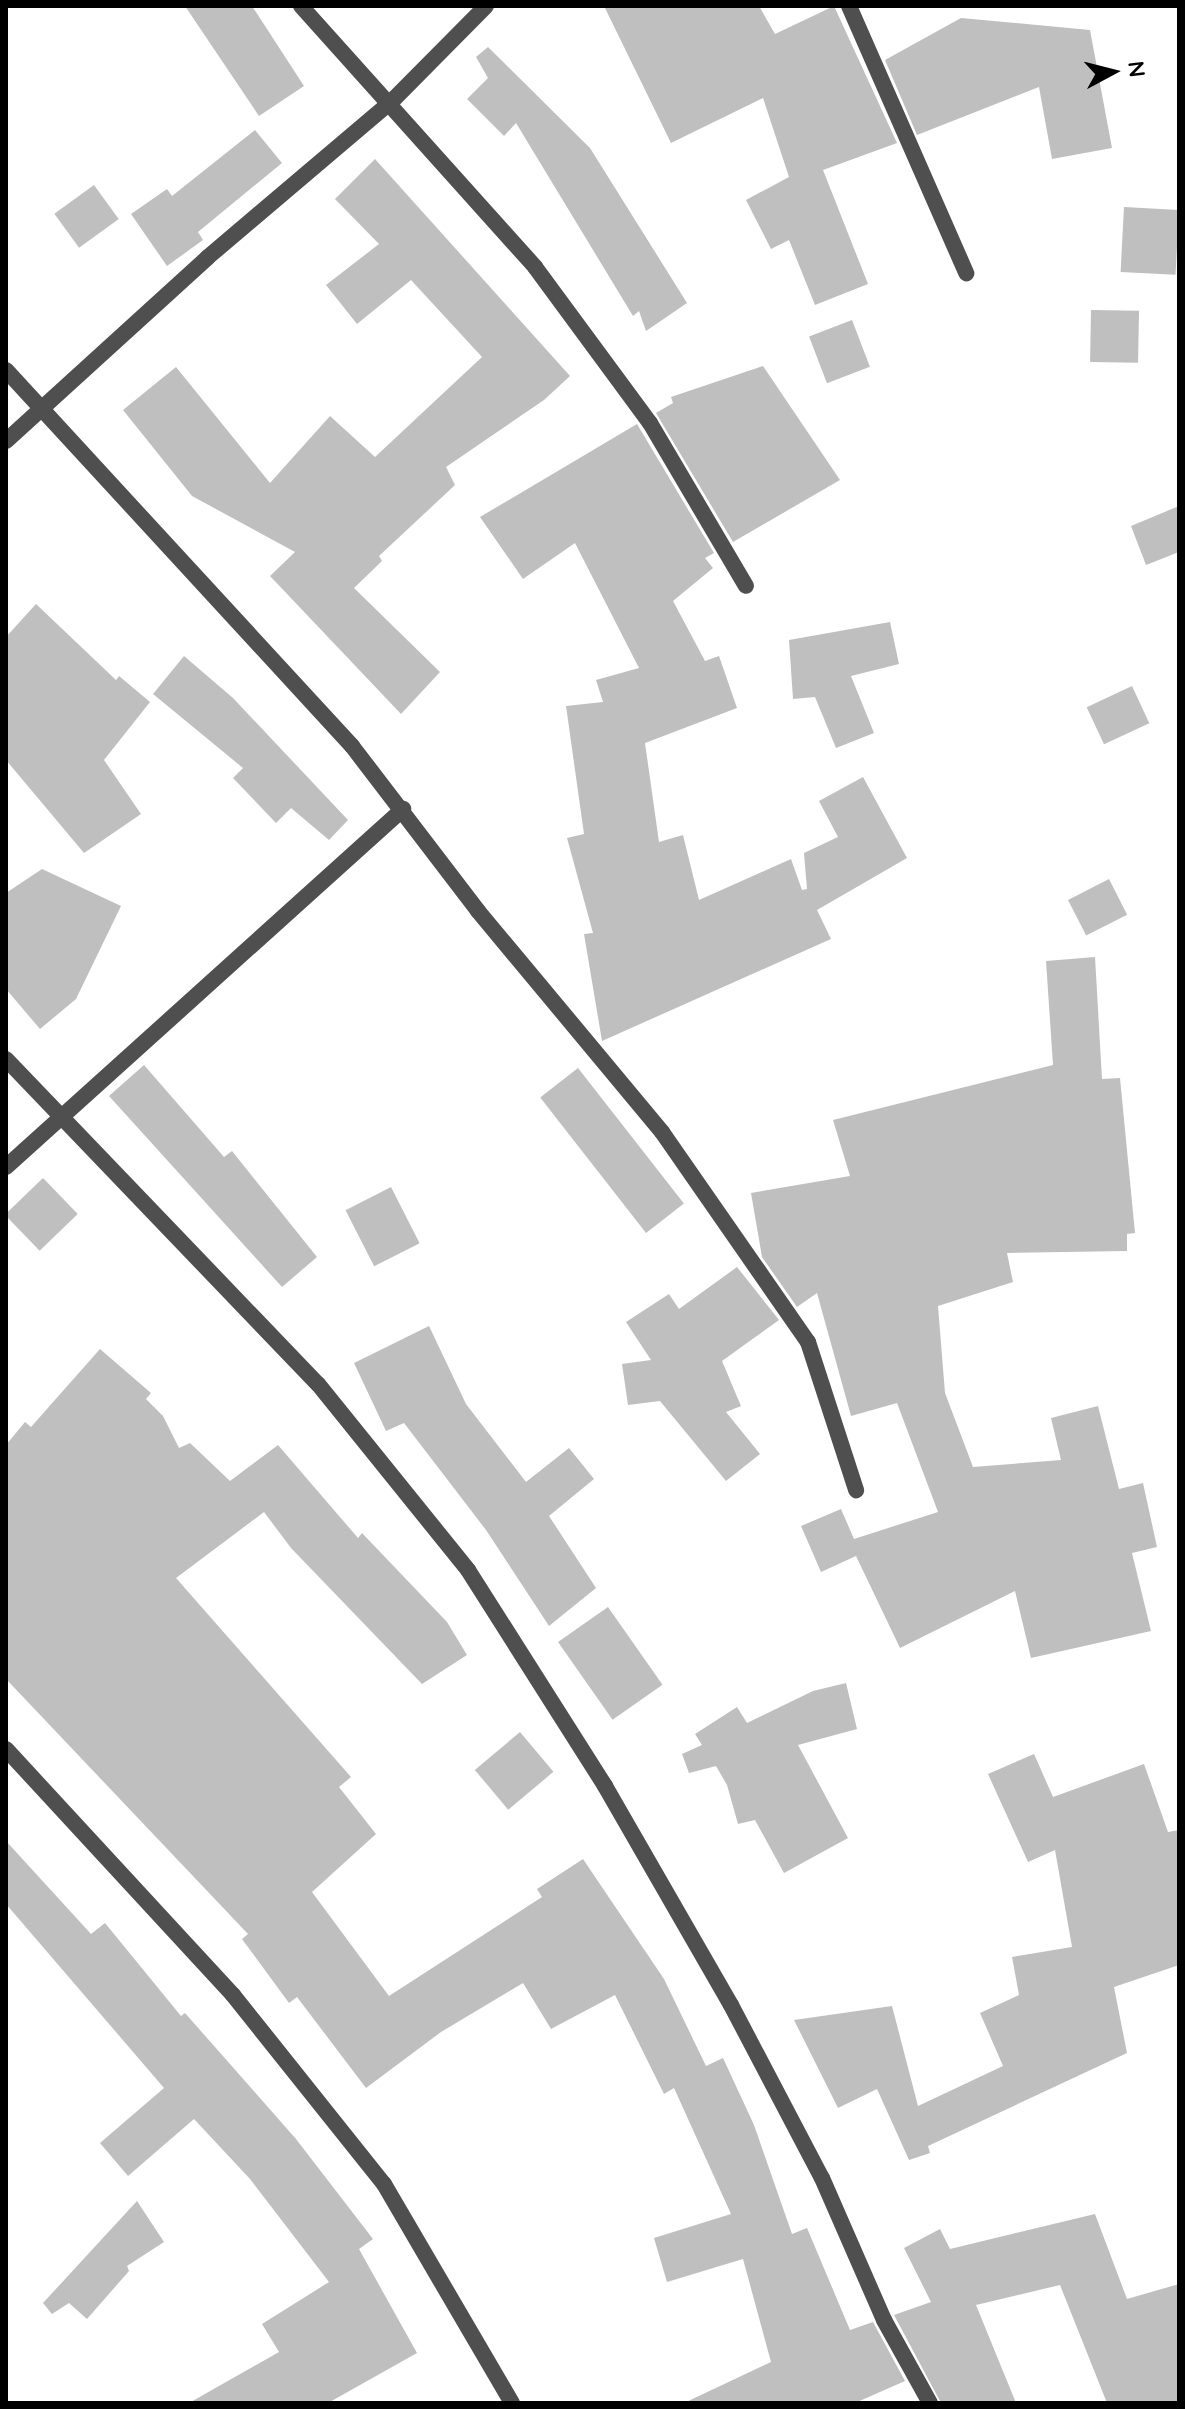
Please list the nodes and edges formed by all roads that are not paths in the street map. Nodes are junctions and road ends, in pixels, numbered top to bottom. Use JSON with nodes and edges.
{"nodes":[{"id":1,"x":301,"y":6,"type":"edge"},
{"id":2,"x":486,"y":6,"type":"edge"},
{"id":3,"x":849,"y":6,"type":"edge"},
{"id":4,"x":391,"y":102,"type":"junction"},
{"id":5,"x":966,"y":273,"type":"dead end"},
{"id":6,"x":6,"y":370,"type":"edge"},
{"id":7,"x":43,"y":409,"type":"junction"},
{"id":8,"x":6,"y":441,"type":"edge"},
{"id":9,"x":746,"y":586,"type":"dead end"},
{"id":10,"x":403,"y":809,"type":"junction"},
{"id":11,"x":6,"y":1059,"type":"edge"},
{"id":12,"x":59,"y":1116,"type":"junction"},
{"id":13,"x":6,"y":1167,"type":"edge"},
{"id":14,"x":856,"y":1490,"type":"dead end"},
{"id":15,"x":6,"y":1749,"type":"edge"},
{"id":16,"x":512,"y":2403,"type":"edge"},
{"id":17,"x":930,"y":2403,"type":"edge"}],
"edges":[{"from":1,"to":4,"type":"street"},
{"from":2,"to":4,"type":"street"},
{"from":3,"to":5,"type":"street"},
{"from":4,"to":7,"type":"street"},
{"from":4,"to":9,"type":"street"},
{"from":6,"to":7,"type":"street"},
{"from":7,"to":8,"type":"street"},
{"from":7,"to":10,"type":"street"},
{"from":10,"to":12,"type":"street"},
{"from":10,"to":14,"type":"street"},
{"from":11,"to":12,"type":"street"},
{"from":12,"to":13,"type":"street"},
{"from":12,"to":17,"type":"street"},
{"from":15,"to":16,"type":"street"}]}
